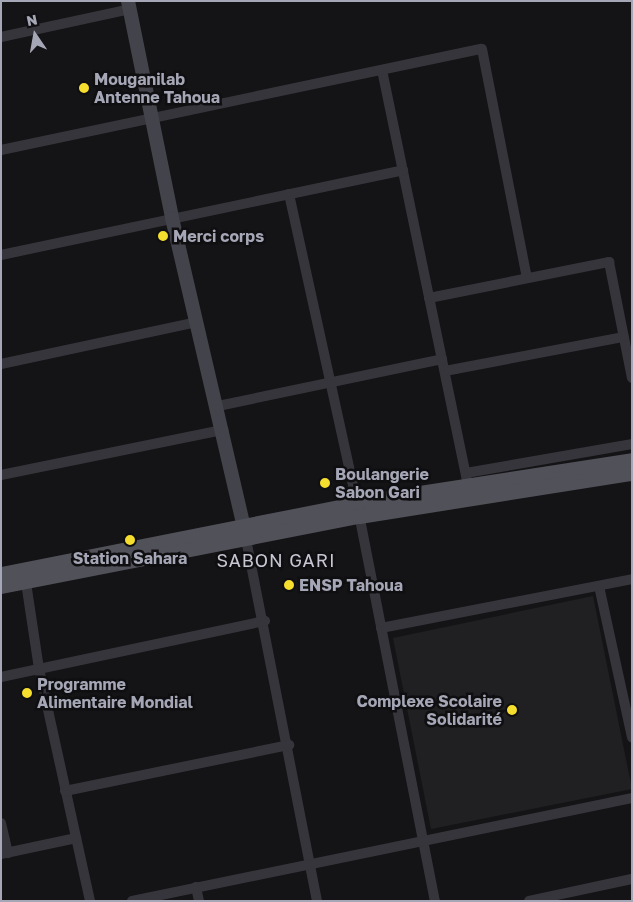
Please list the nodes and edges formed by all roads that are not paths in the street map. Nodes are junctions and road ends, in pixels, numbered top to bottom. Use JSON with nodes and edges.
{"nodes":[{"id":1,"x":129,"y":5,"type":"edge"},
{"id":2,"x":1,"y":36,"type":"edge"},
{"id":3,"x":382,"y":70,"type":"junction"},
{"id":4,"x":152,"y":119,"type":"junction"},
{"id":5,"x":1,"y":150,"type":"edge"},
{"id":6,"x":402,"y":170,"type":"junction"},
{"id":7,"x":288,"y":194,"type":"junction"},
{"id":8,"x":172,"y":218,"type":"junction"},
{"id":9,"x":1,"y":256,"type":"edge"},
{"id":10,"x":527,"y":278,"type":"junction"},
{"id":11,"x":429,"y":298,"type":"junction"},
{"id":12,"x":197,"y":322,"type":"junction"},
{"id":13,"x":624,"y":337,"type":"junction"},
{"id":14,"x":442,"y":359,"type":"junction"},
{"id":15,"x":1,"y":364,"type":"edge"},
{"id":16,"x":445,"y":371,"type":"junction"},
{"id":17,"x":632,"y":378,"type":"edge"},
{"id":18,"x":330,"y":383,"type":"junction"},
{"id":19,"x":218,"y":406,"type":"junction"},
{"id":20,"x":223,"y":430,"type":"junction"},
{"id":21,"x":632,"y":444,"type":"edge"},
{"id":22,"x":632,"y":460,"type":"edge"},
{"id":23,"x":632,"y":473,"type":"edge"},
{"id":24,"x":1,"y":475,"type":"edge"},
{"id":25,"x":467,"y":479,"type":"junction"},
{"id":26,"x":524,"y":482,"type":"junction"},
{"id":27,"x":358,"y":510,"type":"junction"},
{"id":28,"x":245,"y":534,"type":"junction"},
{"id":29,"x":1,"y":574,"type":"edge"},
{"id":30,"x":25,"y":576,"type":"junction"},
{"id":31,"x":632,"y":579,"type":"edge"},
{"id":32,"x":1,"y":586,"type":"edge"},
{"id":33,"x":599,"y":586,"type":"junction"},
{"id":34,"x":265,"y":621,"type":"junction"},
{"id":35,"x":381,"y":628,"type":"junction"},
{"id":36,"x":39,"y":669,"type":"junction"},
{"id":37,"x":1,"y":677,"type":"edge"},
{"id":38,"x":632,"y":737,"type":"edge"},
{"id":39,"x":289,"y":745,"type":"junction"},
{"id":40,"x":65,"y":791,"type":"junction"},
{"id":41,"x":632,"y":798,"type":"edge"},
{"id":42,"x":1,"y":823,"type":"edge"},
{"id":43,"x":76,"y":838,"type":"junction"},
{"id":44,"x":423,"y":839,"type":"junction"},
{"id":45,"x":4,"y":854,"type":"edge"},
{"id":46,"x":311,"y":865,"type":"junction"},
{"id":47,"x":632,"y":879,"type":"edge"},
{"id":48,"x":196,"y":887,"type":"junction"},
{"id":49,"x":90,"y":901,"type":"edge"},
{"id":50,"x":132,"y":901,"type":"edge"},
{"id":51,"x":199,"y":901,"type":"edge"},
{"id":52,"x":317,"y":901,"type":"edge"},
{"id":53,"x":435,"y":901,"type":"edge"},
{"id":54,"x":529,"y":901,"type":"edge"}],
"edges":[{"from":1,"to":2,"type":"street"},
{"from":1,"to":4,"type":"street"},
{"from":3,"to":4,"type":"street"},
{"from":3,"to":6,"type":"street"},
{"from":3,"to":10,"type":"street"},
{"from":4,"to":5,"type":"street"},
{"from":4,"to":8,"type":"street"},
{"from":6,"to":7,"type":"street"},
{"from":6,"to":11,"type":"street"},
{"from":7,"to":8,"type":"street"},
{"from":7,"to":18,"type":"street"},
{"from":8,"to":9,"type":"street"},
{"from":8,"to":12,"type":"street"},
{"from":10,"to":11,"type":"street"},
{"from":10,"to":13,"type":"street"},
{"from":11,"to":14,"type":"street"},
{"from":12,"to":15,"type":"street"},
{"from":12,"to":19,"type":"street"},
{"from":13,"to":16,"type":"street"},
{"from":13,"to":17,"type":"street"},
{"from":14,"to":16,"type":"street"},
{"from":14,"to":18,"type":"street"},
{"from":16,"to":25,"type":"street"},
{"from":18,"to":19,"type":"street"},
{"from":18,"to":27,"type":"street"},
{"from":19,"to":20,"type":"street"},
{"from":20,"to":24,"type":"street"},
{"from":20,"to":28,"type":"street"},
{"from":21,"to":25,"type":"street"},
{"from":22,"to":26,"type":"main road"},
{"from":23,"to":26,"type":"main road"},
{"from":25,"to":26,"type":"main road"},
{"from":25,"to":27,"type":"main road"},
{"from":26,"to":27,"type":"main road"},
{"from":27,"to":28,"type":"main road"},
{"from":27,"to":35,"type":"street"},
{"from":28,"to":30,"type":"main road"},
{"from":28,"to":34,"type":"street"},
{"from":29,"to":30,"type":"main road"},
{"from":30,"to":32,"type":"main road"},
{"from":30,"to":36,"type":"street"},
{"from":31,"to":33,"type":"street"},
{"from":33,"to":35,"type":"street"},
{"from":33,"to":38,"type":"street"},
{"from":34,"to":36,"type":"street"},
{"from":34,"to":39,"type":"street"},
{"from":35,"to":44,"type":"street"},
{"from":36,"to":37,"type":"street"},
{"from":36,"to":40,"type":"street"},
{"from":39,"to":40,"type":"street"},
{"from":39,"to":46,"type":"street"},
{"from":40,"to":43,"type":"street"},
{"from":41,"to":44,"type":"street"},
{"from":42,"to":45,"type":"street"},
{"from":43,"to":45,"type":"street"},
{"from":43,"to":49,"type":"street"},
{"from":44,"to":46,"type":"street"},
{"from":44,"to":53,"type":"street"},
{"from":46,"to":48,"type":"street"},
{"from":46,"to":52,"type":"street"},
{"from":47,"to":54,"type":"street"},
{"from":48,"to":50,"type":"street"},
{"from":48,"to":51,"type":"street"}]}
